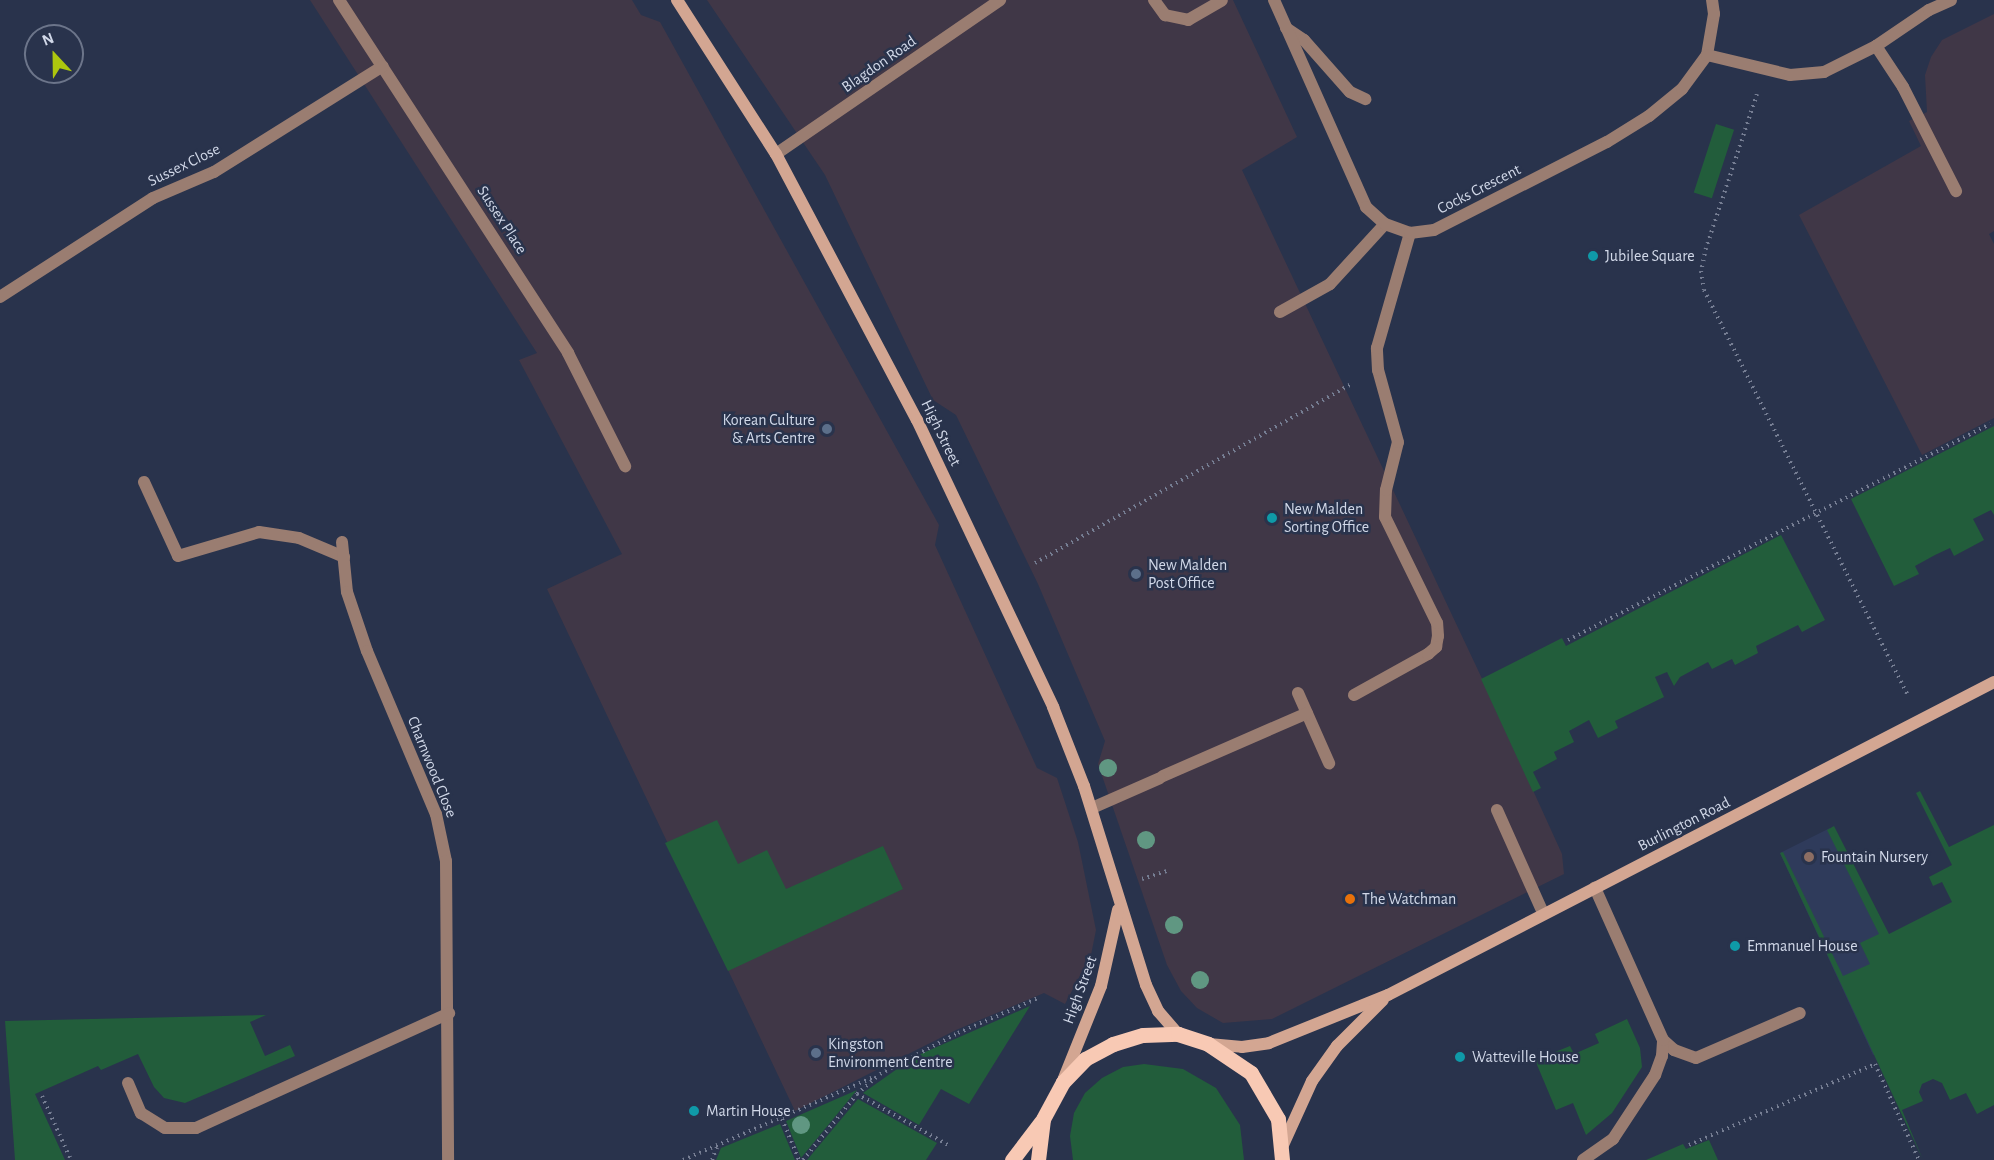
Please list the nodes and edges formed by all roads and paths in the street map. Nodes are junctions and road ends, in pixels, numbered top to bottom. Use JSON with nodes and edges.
{"nodes":[{"id":1,"x":339,"y":0,"type":"edge"},
{"id":2,"x":677,"y":0,"type":"edge"},
{"id":3,"x":1000,"y":0,"type":"edge"},
{"id":4,"x":1154,"y":0,"type":"edge"},
{"id":5,"x":1222,"y":0,"type":"edge"},
{"id":6,"x":1274,"y":0,"type":"edge"},
{"id":7,"x":1712,"y":0,"type":"edge"},
{"id":8,"x":1951,"y":0,"type":"edge"},
{"id":9,"x":1286,"y":28,"type":"junction"},
{"id":10,"x":1876,"y":46,"type":"junction"},
{"id":11,"x":1707,"y":54,"type":"junction"},
{"id":12,"x":383,"y":66,"type":"junction"},
{"id":13,"x":1763,"y":69,"type":"junction"},
{"id":14,"x":1365,"y":99,"type":"dead end"},
{"id":15,"x":776,"y":154,"type":"junction"},
{"id":16,"x":1956,"y":191,"type":"dead end"},
{"id":17,"x":1384,"y":224,"type":"junction"},
{"id":18,"x":1410,"y":233,"type":"junction"},
{"id":19,"x":0,"y":297,"type":"edge"},
{"id":20,"x":1280,"y":312,"type":"dead end"},
{"id":21,"x":1378,"y":370,"type":"junction"},
{"id":22,"x":1990,"y":424,"type":"dead end"},
{"id":23,"x":625,"y":466,"type":"dead end"},
{"id":24,"x":144,"y":482,"type":"dead end"},
{"id":25,"x":1816,"y":513,"type":"junction"},
{"id":26,"x":342,"y":542,"type":"dead end"},
{"id":27,"x":344,"y":557,"type":"junction"},
{"id":28,"x":1035,"y":562,"type":"dead end"},
{"id":29,"x":1568,"y":640,"type":"dead end"},
{"id":30,"x":1994,"y":682,"type":"edge"},
{"id":31,"x":1298,"y":693,"type":"dead end"},
{"id":32,"x":1354,"y":695,"type":"dead end"},
{"id":33,"x":1307,"y":712,"type":"junction"},
{"id":34,"x":1920,"y":720,"type":"junction"},
{"id":35,"x":1329,"y":763,"type":"dead end"},
{"id":36,"x":1092,"y":808,"type":"junction"},
{"id":37,"x":1497,"y":810,"type":"dead end"},
{"id":38,"x":1170,"y":870,"type":"dead end"},
{"id":39,"x":1138,"y":881,"type":"dead end"},
{"id":40,"x":1595,"y":888,"type":"junction"},
{"id":41,"x":1119,"y":906,"type":"junction"},
{"id":42,"x":1543,"y":914,"type":"junction"},
{"id":43,"x":1388,"y":995,"type":"junction"},
{"id":44,"x":1038,"y":998,"type":"dead end"},
{"id":45,"x":1800,"y":1012,"type":"dead end"},
{"id":46,"x":449,"y":1013,"type":"junction"},
{"id":47,"x":1178,"y":1034,"type":"junction"},
{"id":48,"x":1663,"y":1040,"type":"junction"},
{"id":49,"x":1208,"y":1044,"type":"junction"},
{"id":50,"x":880,"y":1074,"type":"junction"},
{"id":51,"x":1063,"y":1082,"type":"junction"},
{"id":52,"x":128,"y":1083,"type":"dead end"},
{"id":53,"x":857,"y":1094,"type":"junction"},
{"id":54,"x":42,"y":1096,"type":"dead end"},
{"id":55,"x":782,"y":1119,"type":"junction"},
{"id":56,"x":1043,"y":1119,"type":"junction"},
{"id":57,"x":1689,"y":1145,"type":"dead end"},
{"id":58,"x":718,"y":1146,"type":"junction"},
{"id":59,"x":950,"y":1146,"type":"dead end"},
{"id":60,"x":1283,"y":1153,"type":"edge"},
{"id":61,"x":72,"y":1160,"type":"edge"},
{"id":62,"x":448,"y":1160,"type":"edge"},
{"id":63,"x":683,"y":1160,"type":"edge"},
{"id":64,"x":712,"y":1160,"type":"edge"},
{"id":65,"x":801,"y":1160,"type":"edge"},
{"id":66,"x":1011,"y":1160,"type":"edge"},
{"id":67,"x":1038,"y":1160,"type":"edge"},
{"id":68,"x":1583,"y":1160,"type":"edge"},
{"id":69,"x":1919,"y":1160,"type":"edge"}],
"edges":[{"from":1,"to":12,"type":"street","name":"Sussex Place"},
{"from":2,"to":15,"type":"main road","name":"High Street"},
{"from":3,"to":15,"type":"street","name":"Blagdon Road"},
{"from":4,"to":5,"type":"street"},
{"from":6,"to":9,"type":"street"},
{"from":7,"to":11,"type":"street","name":"Cocks Crescent"},
{"from":8,"to":10,"type":"street"},
{"from":9,"to":14,"type":"street"},
{"from":9,"to":17,"type":"street"},
{"from":10,"to":13,"type":"street"},
{"from":10,"to":16,"type":"street"},
{"from":11,"to":13,"type":"street"},
{"from":11,"to":18,"type":"street","name":"Cocks Crescent"},
{"from":12,"to":19,"type":"street","name":"Sussex Close"},
{"from":12,"to":23,"type":"street","name":"Sussex Place"},
{"from":13,"to":25,"type":"path"},
{"from":15,"to":36,"type":"main road","name":"High Street"},
{"from":17,"to":18,"type":"street"},
{"from":17,"to":20,"type":"street"},
{"from":18,"to":21,"type":"street"},
{"from":21,"to":28,"type":"path"},
{"from":21,"to":32,"type":"street"},
{"from":22,"to":25,"type":"path"},
{"from":24,"to":27,"type":"street"},
{"from":25,"to":29,"type":"path"},
{"from":25,"to":34,"type":"path"},
{"from":26,"to":27,"type":"street","name":"Charnwood Close"},
{"from":27,"to":46,"type":"street","name":"Charnwood Close"},
{"from":30,"to":34,"type":"main road","name":"Burlington Road"},
{"from":31,"to":33,"type":"street"},
{"from":33,"to":35,"type":"street"},
{"from":33,"to":36,"type":"street"},
{"from":34,"to":40,"type":"main road","name":"Burlington Road"},
{"from":36,"to":41,"type":"main road","name":"High Street"},
{"from":37,"to":42,"type":"street"},
{"from":38,"to":39,"type":"path"},
{"from":40,"to":42,"type":"main road","name":"Burlington Road"},
{"from":40,"to":48,"type":"street"},
{"from":41,"to":47,"type":"main road","name":"High Street"},
{"from":41,"to":51,"type":"main road","name":"High Street"},
{"from":42,"to":43,"type":"main road","name":"Burlington Road"},
{"from":43,"to":49,"type":"main road","name":"Burlington Road"},
{"from":43,"to":60,"type":"main road","name":"Burlington Road"},
{"from":44,"to":50,"type":"path"},
{"from":45,"to":48,"type":"street"},
{"from":46,"to":52,"type":"street"},
{"from":46,"to":62,"type":"street","name":"Charnwood Close"},
{"from":47,"to":49,"type":"main road"},
{"from":47,"to":51,"type":"main road"},
{"from":48,"to":68,"type":"street"},
{"from":49,"to":60,"type":"main road"},
{"from":50,"to":53,"type":"path"},
{"from":50,"to":55,"type":"path"},
{"from":51,"to":56,"type":"main road"},
{"from":53,"to":59,"type":"path"},
{"from":53,"to":65,"type":"path"},
{"from":54,"to":61,"type":"path"},
{"from":55,"to":58,"type":"path"},
{"from":55,"to":65,"type":"path"},
{"from":56,"to":66,"type":"main road"},
{"from":56,"to":67,"type":"main road"},
{"from":57,"to":69,"type":"path"},
{"from":58,"to":63,"type":"path"},
{"from":58,"to":64,"type":"path"}]}
